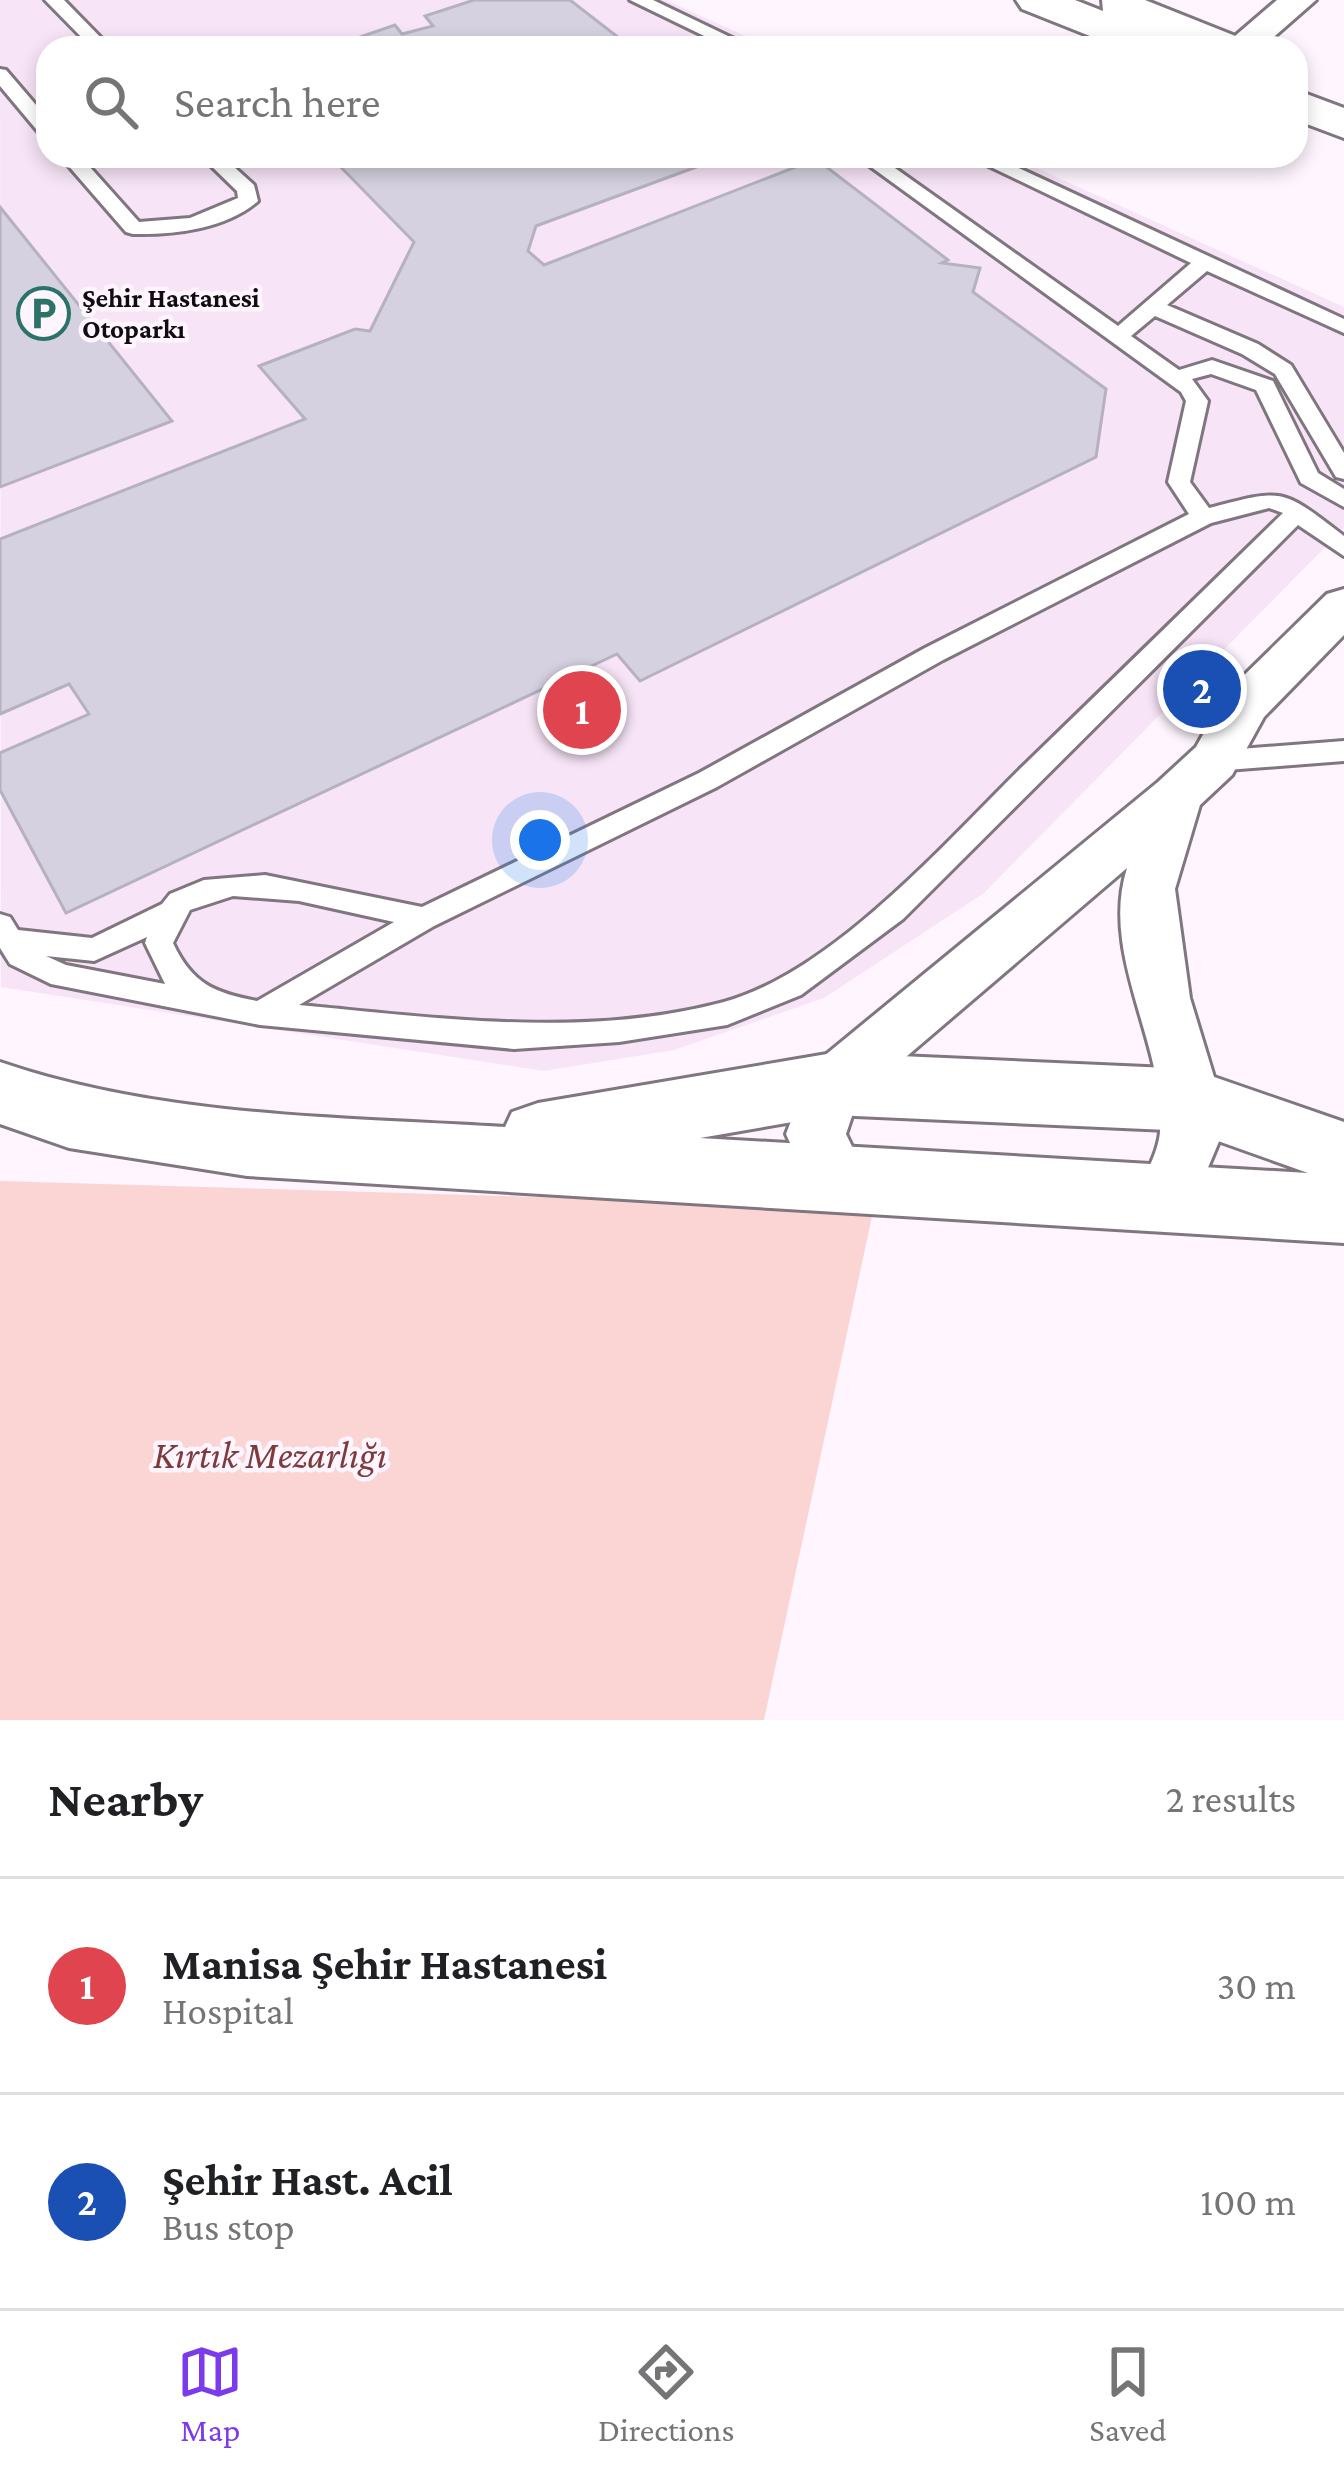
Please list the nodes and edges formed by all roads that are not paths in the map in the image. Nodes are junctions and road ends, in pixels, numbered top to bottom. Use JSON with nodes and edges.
{"nodes":[{"id":1,"x":54,"y":0,"type":"edge"},
{"id":2,"x":639,"y":0,"type":"edge"},
{"id":3,"x":1037,"y":0,"type":"edge"},
{"id":4,"x":1107,"y":0,"type":"edge"},
{"id":5,"x":1299,"y":0,"type":"edge"},
{"id":6,"x":90,"y":36,"type":"edge"},
{"id":7,"x":718,"y":36,"type":"edge"},
{"id":8,"x":1128,"y":36,"type":"edge"},
{"id":9,"x":1198,"y":36,"type":"edge"},
{"id":10,"x":1254,"y":36,"type":"edge"},
{"id":11,"x":0,"y":74,"type":"edge"},
{"id":12,"x":1308,"y":80,"type":"edge"},
{"id":13,"x":1344,"y":94,"type":"edge"},
{"id":14,"x":1308,"y":109,"type":"edge"},
{"id":15,"x":36,"y":117,"type":"edge"},
{"id":16,"x":1344,"y":124,"type":"edge"},
{"id":17,"x":80,"y":168,"type":"edge"},
{"id":18,"x":224,"y":168,"type":"edge"},
{"id":19,"x":883,"y":168,"type":"edge"},
{"id":20,"x":1004,"y":168,"type":"edge"},
{"id":21,"x":1205,"y":262,"type":"junction"},
{"id":22,"x":1153,"y":307,"type":"junction"},
{"id":23,"x":1344,"y":327,"type":"edge"},
{"id":24,"x":1120,"y":335,"type":"junction"},
{"id":25,"x":1177,"y":377,"type":"junction"},
{"id":26,"x":1344,"y":472,"type":"edge"},
{"id":27,"x":1344,"y":499,"type":"edge"},
{"id":28,"x":1297,"y":512,"type":"junction"},
{"id":29,"x":1203,"y":517,"type":"junction"},
{"id":30,"x":1344,"y":548,"type":"edge"},
{"id":31,"x":1344,"y":606,"type":"edge"},
{"id":32,"x":1344,"y":751,"type":"edge"},
{"id":33,"x":1196,"y":778,"type":"junction"},
{"id":34,"x":172,"y":912,"type":"junction"},
{"id":35,"x":424,"y":918,"type":"junction"},
{"id":36,"x":3,"y":931,"type":"edge"},
{"id":37,"x":209,"y":1002,"type":"junction"},
{"id":38,"x":260,"y":1012,"type":"junction"},
{"id":39,"x":833,"y":1084,"type":"junction"},
{"id":40,"x":0,"y":1093,"type":"edge"},
{"id":41,"x":1191,"y":1100,"type":"junction"},
{"id":42,"x":440,"y":1152,"type":"junction"},
{"id":43,"x":1344,"y":1154,"type":"edge"},
{"id":44,"x":838,"y":1182,"type":"junction"},
{"id":45,"x":1164,"y":1201,"type":"junction"},
{"id":46,"x":1344,"y":1209,"type":"edge"}],
"edges":[{"from":1,"to":6,"type":"lane"},
{"from":2,"to":7,"type":"lane"},
{"from":3,"to":8,"type":"street"},
{"from":4,"to":9,"type":"street"},
{"from":5,"to":10,"type":"street"},
{"from":11,"to":15,"type":"lane"},
{"from":12,"to":13,"type":"street"},
{"from":14,"to":16,"type":"street"},
{"from":17,"to":18,"type":"lane"},
{"from":19,"to":24,"type":"lane"},
{"from":20,"to":21,"type":"lane"},
{"from":21,"to":22,"type":"lane"},
{"from":21,"to":23,"type":"lane"},
{"from":22,"to":24,"type":"lane"},
{"from":22,"to":26,"type":"lane"},
{"from":24,"to":25,"type":"lane"},
{"from":25,"to":27,"type":"lane"},
{"from":25,"to":29,"type":"lane"},
{"from":28,"to":29,"type":"lane"},
{"from":28,"to":30,"type":"lane"},
{"from":28,"to":38,"type":"lane"},
{"from":29,"to":35,"type":"lane"},
{"from":31,"to":33,"type":"street"},
{"from":32,"to":33,"type":"lane"},
{"from":33,"to":39,"type":"street"},
{"from":33,"to":41,"type":"street"},
{"from":34,"to":35,"type":"lane"},
{"from":34,"to":36,"type":"lane"},
{"from":34,"to":37,"type":"lane"},
{"from":35,"to":38,"type":"lane"},
{"from":36,"to":37,"type":"lane"},
{"from":37,"to":38,"type":"lane"},
{"from":39,"to":41,"type":"street"},
{"from":39,"to":42,"type":"street"},
{"from":39,"to":44,"type":"street"},
{"from":40,"to":42,"type":"street"},
{"from":41,"to":43,"type":"street"},
{"from":41,"to":45,"type":"street"},
{"from":42,"to":44,"type":"street"},
{"from":44,"to":45,"type":"street"},
{"from":45,"to":46,"type":"street"}]}
